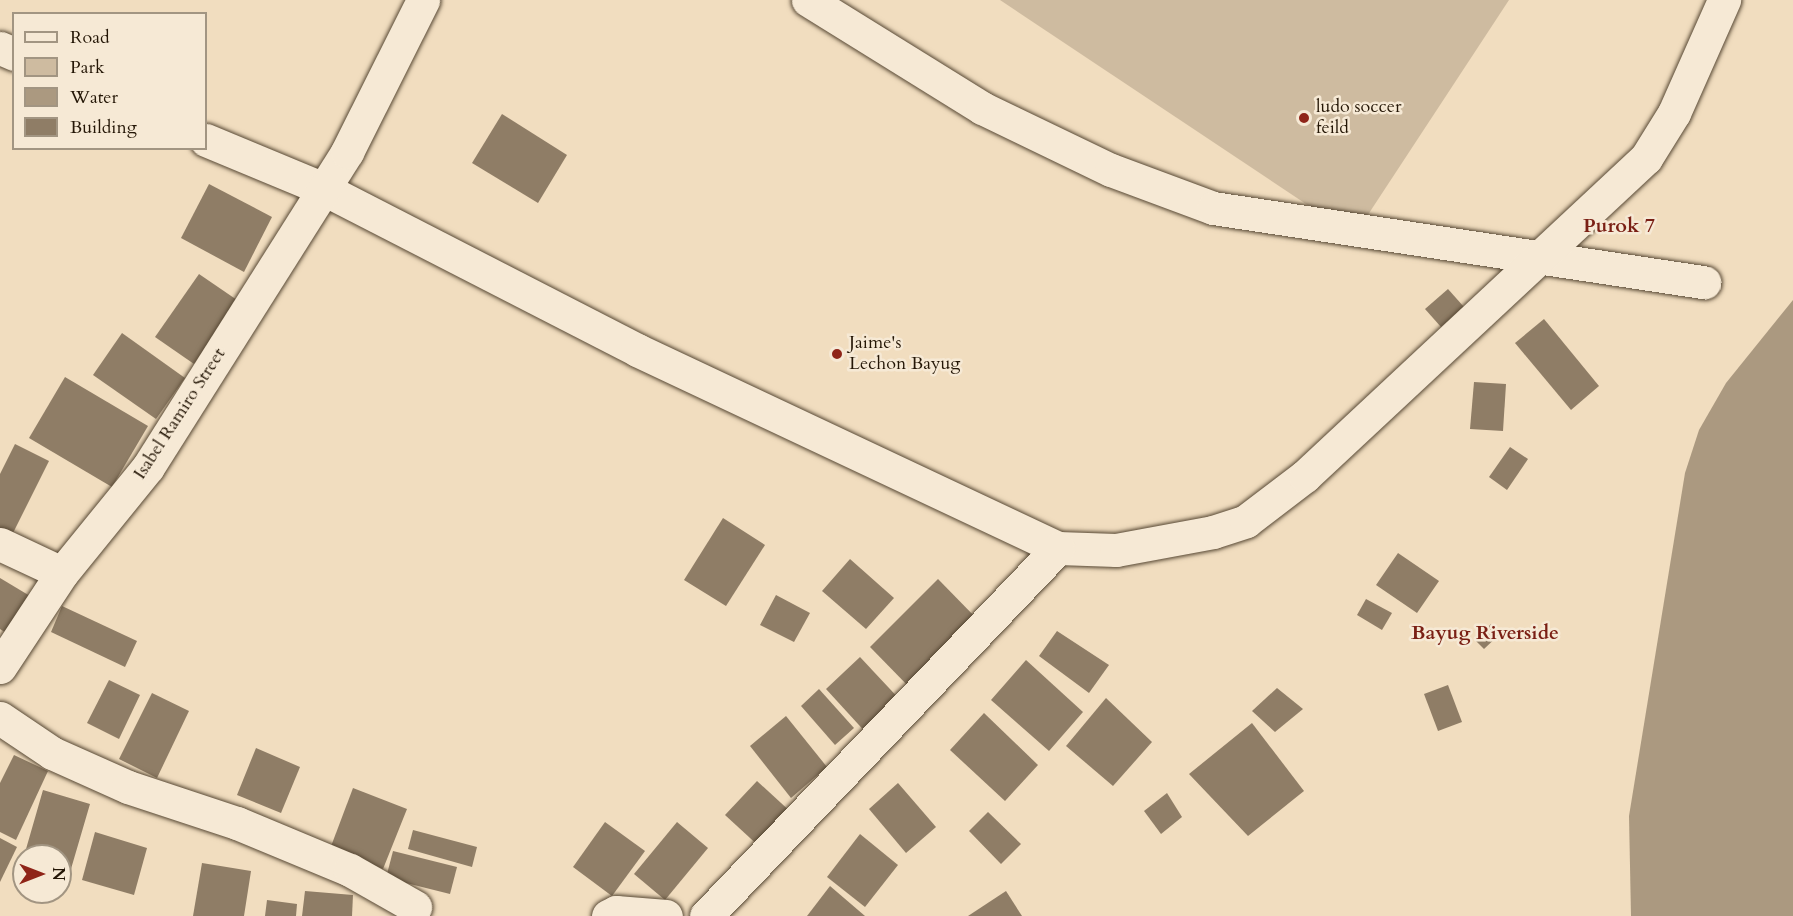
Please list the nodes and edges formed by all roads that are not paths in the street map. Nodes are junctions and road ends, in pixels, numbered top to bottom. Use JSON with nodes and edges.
{"nodes":[{"id":1,"x":423,"y":0,"type":"edge"},
{"id":2,"x":808,"y":0,"type":"edge"},
{"id":3,"x":1724,"y":0,"type":"edge"},
{"id":4,"x":207,"y":140,"type":"edge"},
{"id":5,"x":324,"y":189,"type":"junction"},
{"id":6,"x":1533,"y":259,"type":"junction"},
{"id":7,"x":1704,"y":282,"type":"dead end"},
{"id":8,"x":0,"y":544,"type":"edge"},
{"id":9,"x":1058,"y":548,"type":"junction"},
{"id":10,"x":62,"y":573,"type":"junction"},
{"id":11,"x":0,"y":667,"type":"edge"},
{"id":12,"x":0,"y":718,"type":"edge"},
{"id":13,"x":415,"y":907,"type":"dead end"},
{"id":14,"x":608,"y":916,"type":"edge"},
{"id":15,"x":666,"y":916,"type":"edge"},
{"id":16,"x":706,"y":916,"type":"edge"}],
"edges":[{"from":1,"to":5,"type":"street","name":"Isabel Ramiro Street"},
{"from":2,"to":6,"type":"street"},
{"from":3,"to":6,"type":"street"},
{"from":4,"to":5,"type":"street"},
{"from":5,"to":9,"type":"street"},
{"from":5,"to":10,"type":"street","name":"Isabel Ramiro Street"},
{"from":6,"to":7,"type":"street"},
{"from":6,"to":9,"type":"street"},
{"from":8,"to":10,"type":"street"},
{"from":9,"to":16,"type":"street"},
{"from":10,"to":11,"type":"street","name":"Isabel Ramiro Street"},
{"from":12,"to":13,"type":"street"},
{"from":14,"to":15,"type":"street"}]}
